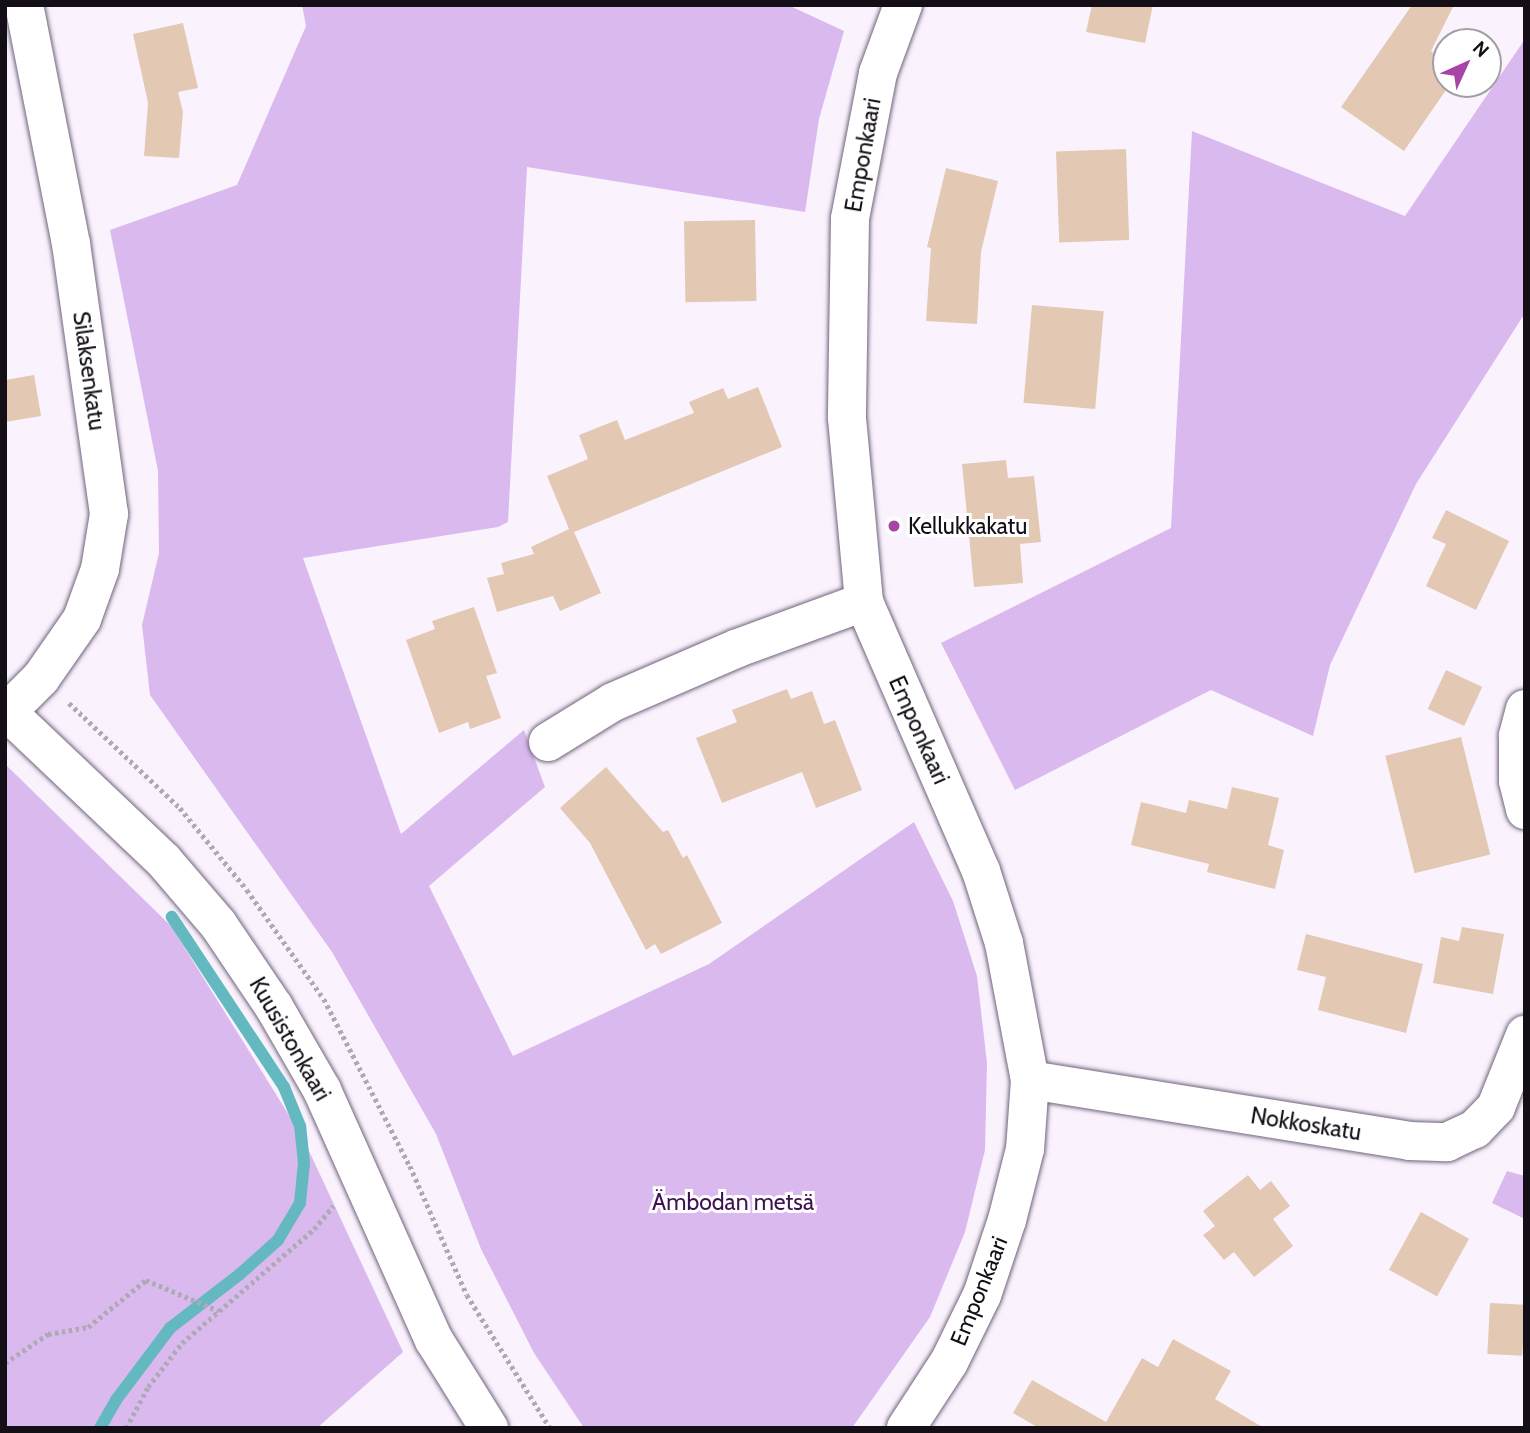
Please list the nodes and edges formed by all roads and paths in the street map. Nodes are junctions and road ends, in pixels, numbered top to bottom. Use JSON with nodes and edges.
{"nodes":[{"id":1,"x":24,"y":5,"type":"edge"},
{"id":2,"x":904,"y":5,"type":"edge"},
{"id":3,"x":864,"y":602,"type":"junction"},
{"id":4,"x":1525,"y":709,"type":"edge"},
{"id":5,"x":6,"y":711,"type":"edge"},
{"id":6,"x":548,"y":743,"type":"dead end"},
{"id":7,"x":1525,"y":810,"type":"edge"},
{"id":8,"x":1525,"y":1035,"type":"edge"},
{"id":9,"x":1030,"y":1080,"type":"junction"},
{"id":10,"x":360,"y":1173,"type":"junction"},
{"id":11,"x":219,"y":1311,"type":"junction"},
{"id":12,"x":5,"y":1363,"type":"edge"},
{"id":13,"x":126,"y":1428,"type":"edge"},
{"id":14,"x":489,"y":1428,"type":"edge"},
{"id":15,"x":906,"y":1428,"type":"edge"}],
"edges":[{"from":1,"to":5,"type":"street","name":"Silaksenkatu"},
{"from":2,"to":3,"type":"street","name":"Emponkaari"},
{"from":3,"to":6,"type":"street"},
{"from":3,"to":9,"type":"street","name":"Emponkaari"},
{"from":4,"to":7,"type":"street"},
{"from":5,"to":10,"type":"street","name":"Kuusistonkaari"},
{"from":8,"to":9,"type":"street","name":"Nokkoskatu"},
{"from":9,"to":15,"type":"street","name":"Emponkaari"},
{"from":10,"to":11,"type":"path"},
{"from":10,"to":14,"type":"street","name":"Kuusistonkaari"},
{"from":11,"to":12,"type":"path"},
{"from":11,"to":13,"type":"path"}]}
